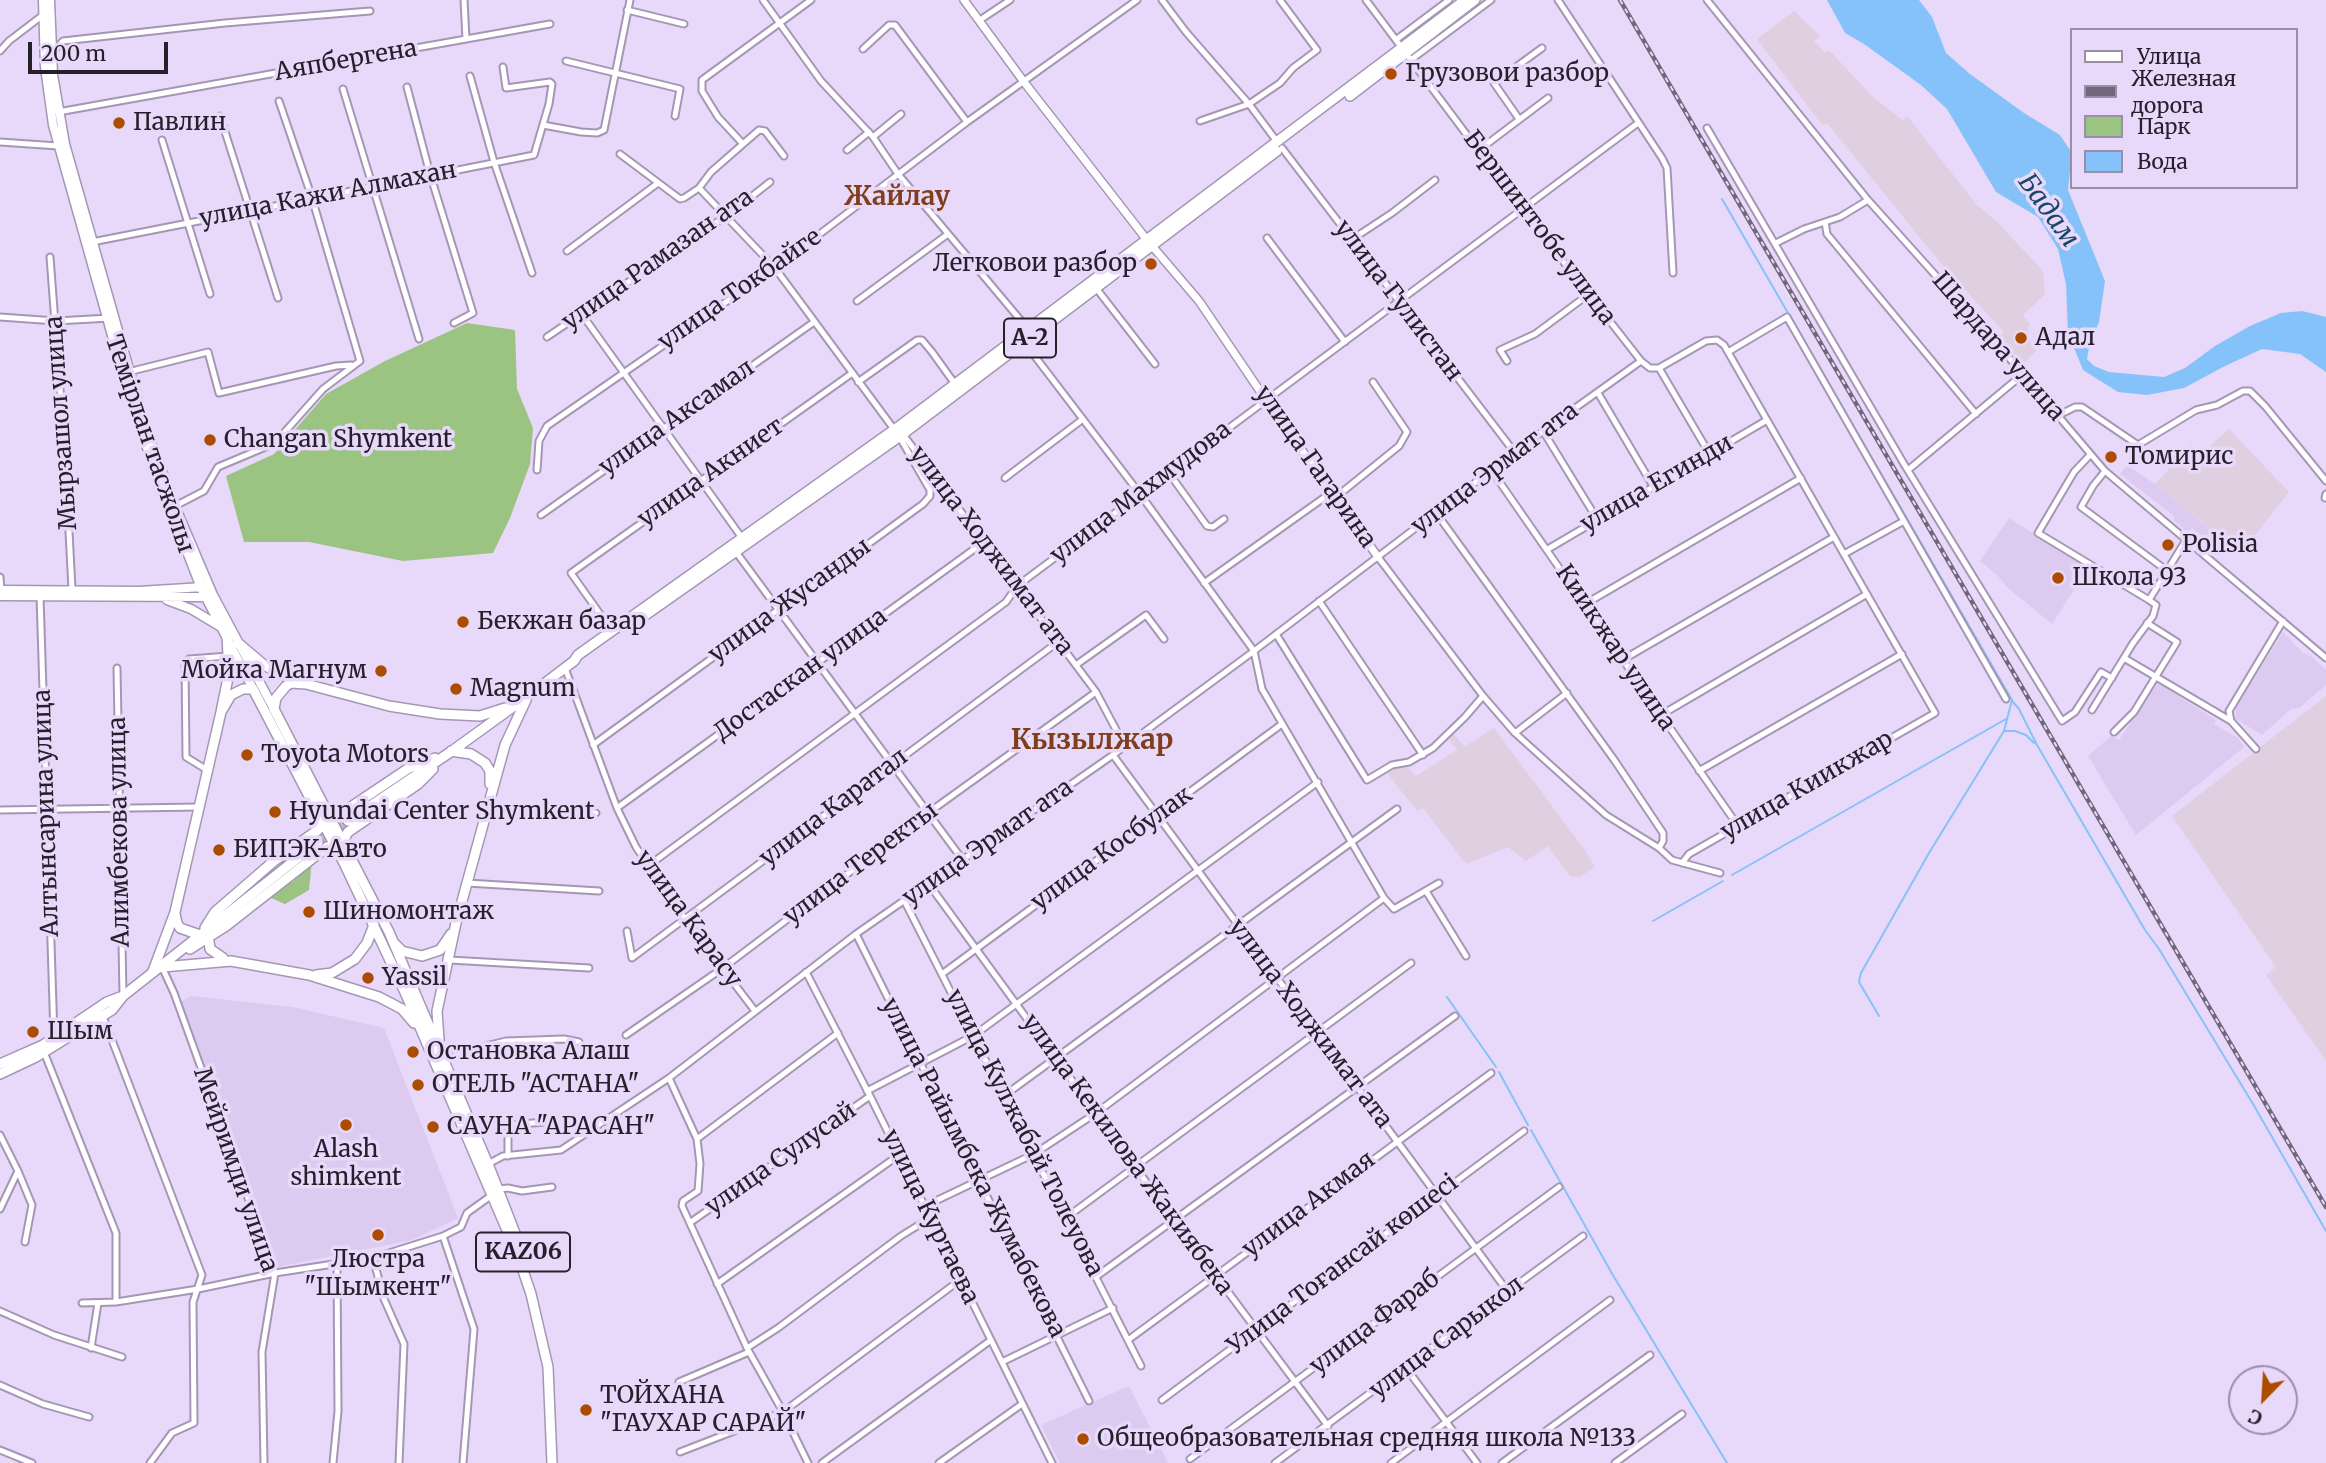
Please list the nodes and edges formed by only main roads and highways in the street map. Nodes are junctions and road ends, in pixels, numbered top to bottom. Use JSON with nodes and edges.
{"nodes":[{"id":1,"x":43,"y":0,"type":"edge"},
{"id":2,"x":50,"y":0,"type":"edge"},
{"id":3,"x":1465,"y":0,"type":"edge"},
{"id":4,"x":1475,"y":0,"type":"edge"},
{"id":5,"x":1405,"y":49,"type":"junction"},
{"id":6,"x":49,"y":66,"type":"junction"},
{"id":7,"x":1150,"y":243,"type":"junction"},
{"id":8,"x":110,"y":318,"type":"junction"},
{"id":9,"x":899,"y":432,"type":"junction"},
{"id":10,"x":205,"y":587,"type":"junction"},
{"id":11,"x":0,"y":590,"type":"edge"},
{"id":12,"x":40,"y":593,"type":"junction"},
{"id":13,"x":0,"y":596,"type":"edge"},
{"id":14,"x":209,"y":596,"type":"junction"},
{"id":15,"x":154,"y":597,"type":"junction"},
{"id":16,"x":225,"y":632,"type":"junction"},
{"id":17,"x":238,"y":643,"type":"junction"},
{"id":18,"x":591,"y":649,"type":"junction"},
{"id":19,"x":306,"y":684,"type":"junction"},
{"id":20,"x":253,"y":689,"type":"junction"},
{"id":21,"x":528,"y":696,"type":"junction"},
{"id":22,"x":274,"y":709,"type":"junction"},
{"id":23,"x":220,"y":712,"type":"junction"},
{"id":24,"x":463,"y":716,"type":"junction"},
{"id":25,"x":470,"y":738,"type":"junction"},
{"id":26,"x":452,"y":751,"type":"junction"},
{"id":27,"x":487,"y":804,"type":"junction"},
{"id":28,"x":334,"y":815,"type":"junction"},
{"id":29,"x":348,"y":821,"type":"tunnel mouth"},
{"id":30,"x":320,"y":827,"type":"junction"},
{"id":31,"x":338,"y":841,"type":"junction"},
{"id":32,"x":318,"y":842,"type":"tunnel mouth"},
{"id":33,"x":175,"y":912,"type":"junction"},
{"id":34,"x":456,"y":923,"type":"junction"},
{"id":35,"x":374,"y":925,"type":"junction"},
{"id":36,"x":206,"y":935,"type":"junction"},
{"id":37,"x":393,"y":942,"type":"junction"},
{"id":38,"x":231,"y":961,"type":"junction"},
{"id":39,"x":162,"y":967,"type":"junction"},
{"id":40,"x":152,"y":973,"type":"junction"},
{"id":41,"x":309,"y":975,"type":"junction"},
{"id":42,"x":100,"y":1012,"type":"junction"},
{"id":43,"x":429,"y":1049,"type":"junction"},
{"id":44,"x":442,"y":1056,"type":"junction"},
{"id":45,"x":0,"y":1064,"type":"edge"},
{"id":46,"x":0,"y":1074,"type":"edge"},
{"id":47,"x":495,"y":1192,"type":"junction"},
{"id":48,"x":552,"y":1463,"type":"edge"},
{"id":49,"x":558,"y":1463,"type":"edge"}],
"edges":[{"from":1,"to":6,"type":"main road","name":"Темірлан тасжолы"},
{"from":2,"to":6,"type":"main road","name":"Темірлан тасжолы"},
{"from":3,"to":5,"type":"highway","number":"A-2"},
{"from":4,"to":5,"type":"highway","number":"A-2"},
{"from":5,"to":7,"type":"highway","number":"A-2"},
{"from":6,"to":8,"type":"main road","name":"Темірлан тасжолы"},
{"from":6,"to":8,"type":"main road","name":"Темірлан тасжолы"},
{"from":7,"to":9,"type":"highway","number":"A-2"},
{"from":7,"to":9,"type":"highway","number":"A-2"},
{"from":8,"to":10,"type":"main road","name":"Темірлан тасжолы"},
{"from":8,"to":10,"type":"main road","name":"Темірлан тасжолы"},
{"from":9,"to":18,"type":"highway","number":"A-2"},
{"from":9,"to":18,"type":"highway","number":"A-2"},
{"from":10,"to":12,"type":"main road"},
{"from":10,"to":14,"type":"main road","name":"Темірлан тасжолы"},
{"from":11,"to":12,"type":"main road"},
{"from":12,"to":13,"type":"main road"},
{"from":12,"to":15,"type":"main road"},
{"from":14,"to":15,"type":"main road"},
{"from":14,"to":16,"type":"main road","name":"Темірлан тасжолы"},
{"from":14,"to":17,"type":"main road","name":"Темірлан тасжолы"},
{"from":15,"to":16,"type":"main road"},
{"from":16,"to":20,"type":"main road","name":"Темірлан тасжолы"},
{"from":16,"to":23,"type":"highway"},
{"from":17,"to":19,"type":"highway"},
{"from":17,"to":22,"type":"main road","name":"Темірлан тасжолы"},
{"from":18,"to":21,"type":"highway","number":"A-2"},
{"from":19,"to":22,"type":"highway"},
{"from":19,"to":24,"type":"highway"},
{"from":20,"to":23,"type":"highway"},
{"from":20,"to":30,"type":"highway","name":"Темірлан тасжолы","number":"KАZ06"},
{"from":21,"to":24,"type":"highway"},
{"from":21,"to":25,"type":"highway","number":"A-2"},
{"from":21,"to":27,"type":"highway"},
{"from":22,"to":28,"type":"highway","name":"Темірлан тасжолы","number":"KАZ06"},
{"from":23,"to":33,"type":"highway"},
{"from":24,"to":25,"type":"highway"},
{"from":25,"to":26,"type":"highway"},
{"from":26,"to":27,"type":"highway"},
{"from":26,"to":28,"type":"highway"},
{"from":26,"to":29,"type":"highway"},
{"from":26,"to":31,"type":"highway"},
{"from":27,"to":34,"type":"highway"},
{"from":28,"to":31,"type":"highway","number":"KАZ06"},
{"from":30,"to":31,"type":"highway","number":"KАZ06"},
{"from":30,"to":36,"type":"highway"},
{"from":31,"to":35,"type":"highway","number":"KАZ06"},
{"from":31,"to":36,"type":"highway"},
{"from":31,"to":37,"type":"highway","number":"KАZ06"},
{"from":32,"to":36,"type":"highway","number":"KАZ06"},
{"from":33,"to":36,"type":"highway"},
{"from":33,"to":40,"type":"highway"},
{"from":34,"to":37,"type":"highway"},
{"from":34,"to":44,"type":"highway"},
{"from":35,"to":41,"type":"highway"},
{"from":35,"to":43,"type":"highway","number":"KАZ06"},
{"from":36,"to":38,"type":"highway"},
{"from":36,"to":39,"type":"highway","number":"KАZ06"},
{"from":37,"to":44,"type":"highway","number":"KАZ06"},
{"from":38,"to":39,"type":"highway","number":"KАZ06"},
{"from":38,"to":41,"type":"highway","number":"KАZ06"},
{"from":39,"to":40,"type":"highway","number":"KАZ06"},
{"from":40,"to":42,"type":"highway","number":"KАZ06"},
{"from":41,"to":43,"type":"highway","number":"KАZ06"},
{"from":42,"to":45,"type":"highway","number":"KАZ06"},
{"from":42,"to":46,"type":"highway","number":"KАZ06"},
{"from":43,"to":47,"type":"highway","number":"KАZ06"},
{"from":44,"to":47,"type":"highway","number":"KАZ06"},
{"from":47,"to":48,"type":"highway","number":"KАZ06"},
{"from":47,"to":49,"type":"highway","number":"KАZ06"}]}
